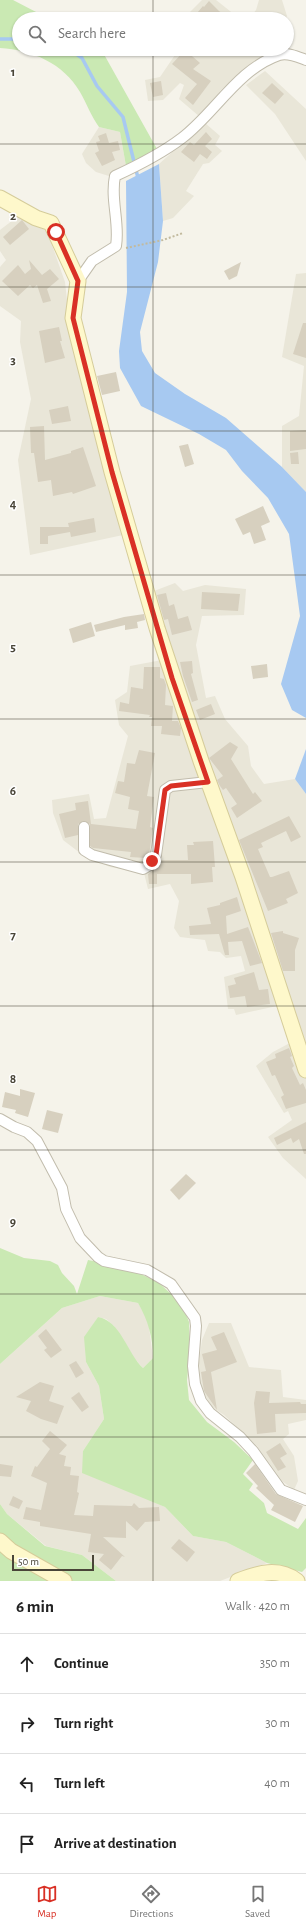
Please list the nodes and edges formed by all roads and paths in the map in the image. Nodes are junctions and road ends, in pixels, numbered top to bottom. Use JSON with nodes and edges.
{"nodes":[{"id":1,"x":278,"y":56,"type":"edge"},
{"id":2,"x":294,"y":56,"type":"edge"},
{"id":3,"x":306,"y":60,"type":"edge"},
{"id":4,"x":0,"y":198,"type":"edge"},
{"id":5,"x":182,"y":233,"type":"dead end"},
{"id":6,"x":126,"y":248,"type":"dead end"},
{"id":7,"x":78,"y":281,"type":"junction"},
{"id":8,"x":208,"y":782,"type":"junction"},
{"id":9,"x":84,"y":827,"type":"dead end"},
{"id":10,"x":306,"y":1070,"type":"edge"},
{"id":11,"x":0,"y":1118,"type":"edge"},
{"id":12,"x":306,"y":1500,"type":"edge"},
{"id":13,"x":0,"y":1541,"type":"edge"},
{"id":14,"x":64,"y":1581,"type":"edge"},
{"id":15,"x":238,"y":1581,"type":"edge"},
{"id":16,"x":297,"y":1581,"type":"edge"}],
"edges":[{"from":1,"to":7,"type":"street"},
{"from":2,"to":3,"type":"street"},
{"from":4,"to":7,"type":"street"},
{"from":5,"to":6,"type":"path"},
{"from":7,"to":8,"type":"street"},
{"from":8,"to":9,"type":"street"},
{"from":8,"to":10,"type":"street"},
{"from":11,"to":12,"type":"street"},
{"from":13,"to":14,"type":"street"},
{"from":15,"to":16,"type":"street"}]}
